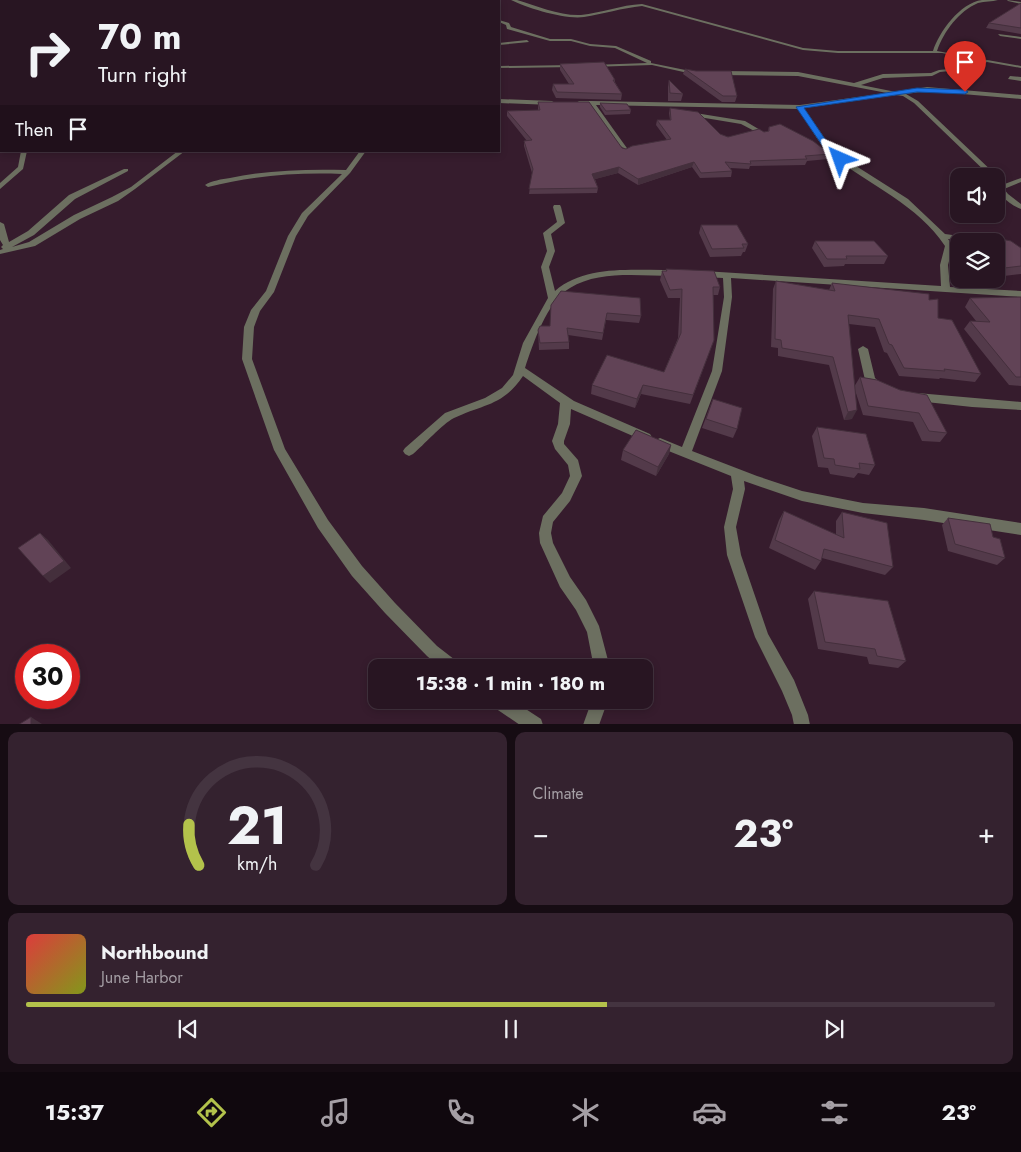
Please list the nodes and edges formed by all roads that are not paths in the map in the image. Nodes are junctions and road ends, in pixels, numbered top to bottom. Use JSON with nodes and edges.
{"nodes":[{"id":1,"x":513,"y":0,"type":"edge"},
{"id":2,"x":996,"y":0,"type":"edge"},
{"id":3,"x":1009,"y":0,"type":"edge"},
{"id":4,"x":1021,"y":3,"type":"edge"},
{"id":5,"x":500,"y":21,"type":"edge"},
{"id":6,"x":1000,"y":35,"type":"edge"},
{"id":7,"x":1021,"y":38,"type":"edge"},
{"id":8,"x":527,"y":41,"type":"dead end"},
{"id":9,"x":500,"y":44,"type":"edge"},
{"id":10,"x":935,"y":51,"type":"junction"},
{"id":11,"x":987,"y":60,"type":"junction"},
{"id":12,"x":657,"y":65,"type":"junction"},
{"id":13,"x":500,"y":67,"type":"edge"},
{"id":14,"x":1021,"y":67,"type":"edge"},
{"id":15,"x":706,"y":73,"type":"edge"},
{"id":16,"x":715,"y":73,"type":"edge"},
{"id":17,"x":1010,"y":78,"type":"dead end"},
{"id":18,"x":1021,"y":79,"type":"edge"},
{"id":19,"x":857,"y":85,"type":"junction"},
{"id":20,"x":897,"y":93,"type":"junction"},
{"id":21,"x":1021,"y":97,"type":"edge"},
{"id":22,"x":859,"y":99,"type":"junction"},
{"id":23,"x":500,"y":102,"type":"edge"},
{"id":24,"x":560,"y":103,"type":"edge"},
{"id":25,"x":568,"y":103,"type":"edge"},
{"id":26,"x":592,"y":103,"type":"junction"},
{"id":27,"x":649,"y":105,"type":"junction"},
{"id":28,"x":800,"y":107,"type":"junction"},
{"id":29,"x":764,"y":134,"type":"edge"},
{"id":30,"x":626,"y":151,"type":"edge"},
{"id":31,"x":24,"y":152,"type":"edge"},
{"id":32,"x":181,"y":152,"type":"edge"},
{"id":33,"x":362,"y":152,"type":"edge"},
{"id":34,"x":986,"y":168,"type":"edge"},
{"id":35,"x":126,"y":170,"type":"dead end"},
{"id":36,"x":348,"y":172,"type":"junction"},
{"id":37,"x":1021,"y":180,"type":"edge"},
{"id":38,"x":208,"y":185,"type":"dead end"},
{"id":39,"x":1005,"y":186,"type":"edge"},
{"id":40,"x":0,"y":187,"type":"edge"},
{"id":41,"x":1005,"y":195,"type":"edge"},
{"id":42,"x":557,"y":207,"type":"dead end"},
{"id":43,"x":1021,"y":207,"type":"edge"},
{"id":44,"x":0,"y":224,"type":"edge"},
{"id":45,"x":942,"y":236,"type":"junction"},
{"id":46,"x":950,"y":237,"type":"edge"},
{"id":47,"x":8,"y":246,"type":"junction"},
{"id":48,"x":0,"y":251,"type":"edge"},
{"id":49,"x":727,"y":276,"type":"junction"},
{"id":50,"x":946,"y":289,"type":"junction"},
{"id":51,"x":1021,"y":294,"type":"edge"},
{"id":52,"x":552,"y":298,"type":"junction"},
{"id":53,"x":862,"y":350,"type":"dead end"},
{"id":54,"x":520,"y":369,"type":"junction"},
{"id":55,"x":889,"y":391,"type":"edge"},
{"id":56,"x":902,"y":396,"type":"edge"},
{"id":57,"x":566,"y":401,"type":"junction"},
{"id":58,"x":1021,"y":406,"type":"edge"},
{"id":59,"x":409,"y":450,"type":"dead end"},
{"id":60,"x":685,"y":453,"type":"junction"},
{"id":61,"x":737,"y":473,"type":"junction"},
{"id":62,"x":1021,"y":529,"type":"edge"},
{"id":63,"x":442,"y":659,"type":"edge"},
{"id":64,"x":600,"y":659,"type":"edge"},
{"id":65,"x":512,"y":709,"type":"edge"},
{"id":66,"x":597,"y":709,"type":"edge"},
{"id":67,"x":534,"y":724,"type":"edge"},
{"id":68,"x":591,"y":724,"type":"edge"},
{"id":69,"x":802,"y":724,"type":"edge"}],
"edges":[{"from":1,"to":10,"type":"street"},
{"from":2,"to":10,"type":"street"},
{"from":3,"to":4,"type":"street"},
{"from":5,"to":12,"type":"street"},
{"from":6,"to":7,"type":"street"},
{"from":8,"to":9,"type":"street"},
{"from":10,"to":11,"type":"street"},
{"from":11,"to":14,"type":"street"},
{"from":11,"to":19,"type":"street"},
{"from":12,"to":13,"type":"street"},
{"from":12,"to":15,"type":"street"},
{"from":16,"to":19,"type":"street"},
{"from":17,"to":18,"type":"street"},
{"from":19,"to":20,"type":"street"},
{"from":19,"to":22,"type":"street"},
{"from":20,"to":21,"type":"street"},
{"from":20,"to":22,"type":"street"},
{"from":20,"to":34,"type":"street"},
{"from":22,"to":28,"type":"street"},
{"from":23,"to":24,"type":"street"},
{"from":25,"to":26,"type":"street"},
{"from":26,"to":27,"type":"street"},
{"from":26,"to":30,"type":"street"},
{"from":27,"to":28,"type":"street"},
{"from":27,"to":29,"type":"street"},
{"from":28,"to":45,"type":"street"},
{"from":31,"to":40,"type":"street"},
{"from":32,"to":48,"type":"street"},
{"from":33,"to":36,"type":"street"},
{"from":35,"to":47,"type":"street"},
{"from":36,"to":38,"type":"street"},
{"from":36,"to":63,"type":"street"},
{"from":37,"to":39,"type":"street"},
{"from":41,"to":43,"type":"street"},
{"from":42,"to":52,"type":"street"},
{"from":44,"to":47,"type":"street"},
{"from":45,"to":46,"type":"street"},
{"from":45,"to":50,"type":"street"},
{"from":47,"to":48,"type":"street"},
{"from":49,"to":50,"type":"street"},
{"from":49,"to":52,"type":"street"},
{"from":49,"to":60,"type":"street"},
{"from":50,"to":51,"type":"street"},
{"from":52,"to":54,"type":"street"},
{"from":53,"to":55,"type":"street"},
{"from":54,"to":57,"type":"street"},
{"from":54,"to":59,"type":"street"},
{"from":56,"to":58,"type":"street"},
{"from":57,"to":60,"type":"street"},
{"from":57,"to":64,"type":"street"},
{"from":60,"to":61,"type":"street"},
{"from":61,"to":62,"type":"street"},
{"from":61,"to":69,"type":"street"},
{"from":65,"to":67,"type":"street"},
{"from":66,"to":68,"type":"street"}]}
